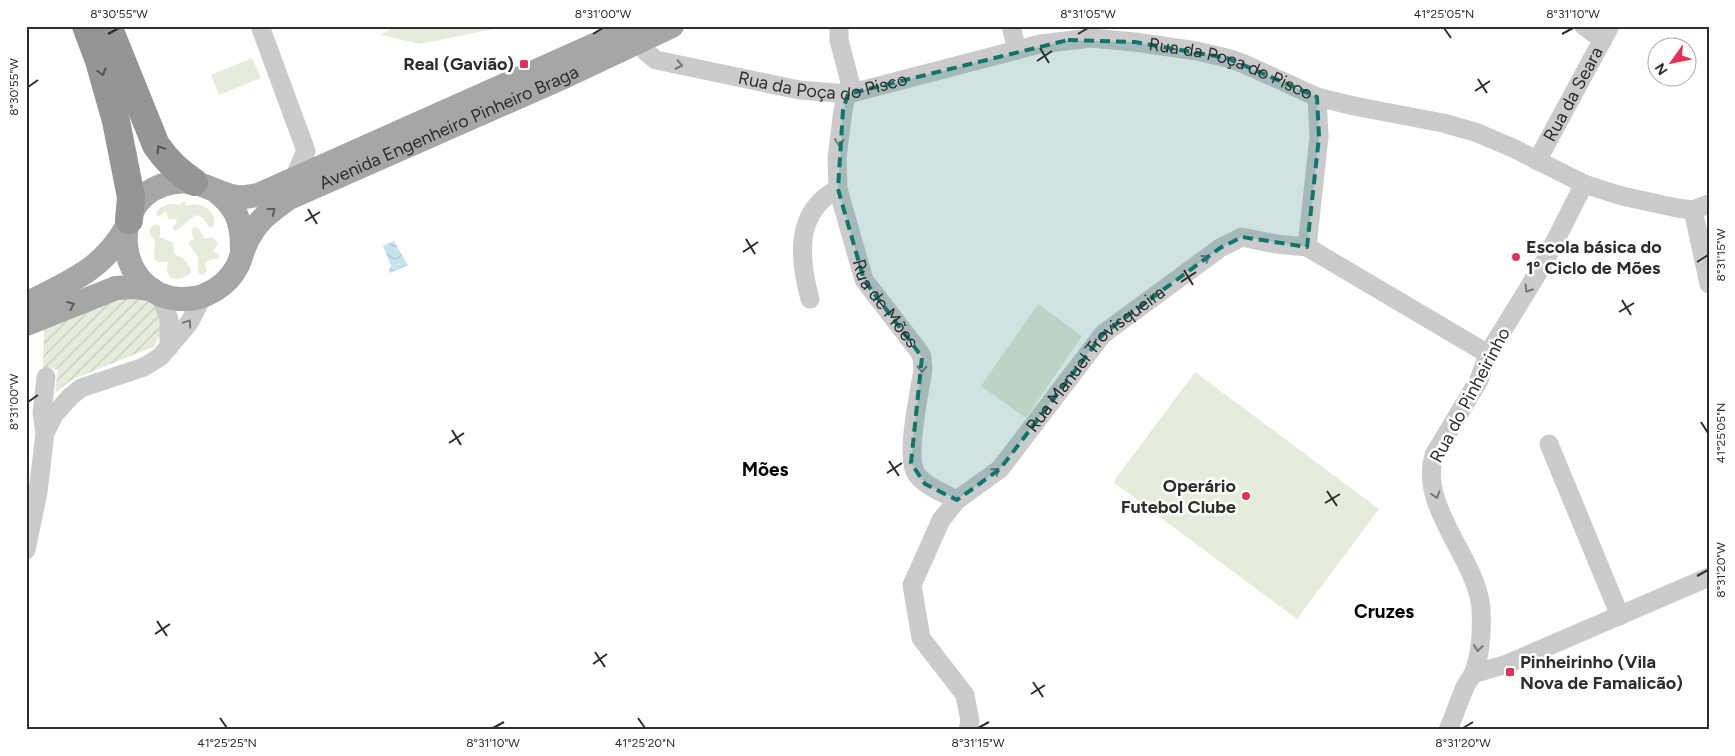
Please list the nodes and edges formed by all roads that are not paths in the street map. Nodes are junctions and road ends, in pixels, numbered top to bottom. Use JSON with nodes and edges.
{"nodes":[{"id":1,"x":86,"y":26,"type":"edge"},
{"id":2,"x":108,"y":26,"type":"edge"},
{"id":3,"x":260,"y":26,"type":"edge"},
{"id":4,"x":672,"y":26,"type":"edge"},
{"id":5,"x":839,"y":26,"type":"edge"},
{"id":6,"x":1011,"y":26,"type":"edge"},
{"id":7,"x":1584,"y":26,"type":"edge"},
{"id":8,"x":1607,"y":33,"type":"edge"},
{"id":9,"x":638,"y":34,"type":"edge"},
{"id":10,"x":1017,"y":50,"type":"junction"},
{"id":11,"x":848,"y":94,"type":"junction"},
{"id":12,"x":1317,"y":97,"type":"junction"},
{"id":13,"x":306,"y":151,"type":"junction"},
{"id":14,"x":334,"y":161,"type":"junction"},
{"id":15,"x":1536,"y":161,"type":"junction"},
{"id":16,"x":293,"y":180,"type":"junction"},
{"id":17,"x":1584,"y":184,"type":"junction"},
{"id":18,"x":205,"y":186,"type":"junction"},
{"id":19,"x":838,"y":189,"type":"junction"},
{"id":20,"x":1701,"y":207,"type":"edge"},
{"id":21,"x":128,"y":224,"type":"junction"},
{"id":22,"x":1307,"y":247,"type":"junction"},
{"id":23,"x":242,"y":249,"type":"junction"},
{"id":24,"x":1709,"y":284,"type":"edge"},
{"id":25,"x":156,"y":292,"type":"junction"},
{"id":26,"x":203,"y":296,"type":"junction"},
{"id":27,"x":810,"y":299,"type":"dead end"},
{"id":28,"x":26,"y":304,"type":"edge"},
{"id":29,"x":26,"y":324,"type":"edge"},
{"id":30,"x":169,"y":347,"type":"junction"},
{"id":31,"x":1488,"y":354,"type":"junction"},
{"id":32,"x":46,"y":377,"type":"dead end"},
{"id":33,"x":40,"y":413,"type":"edge"},
{"id":34,"x":1549,"y":444,"type":"dead end"},
{"id":35,"x":956,"y":500,"type":"junction"},
{"id":36,"x":26,"y":550,"type":"edge"},
{"id":37,"x":1709,"y":577,"type":"edge"},
{"id":38,"x":1620,"y":616,"type":"junction"},
{"id":39,"x":1473,"y":674,"type":"junction"},
{"id":40,"x":968,"y":730,"type":"edge"},
{"id":41,"x":1448,"y":730,"type":"edge"}],
"edges":[{"from":1,"to":21,"type":"highway","one_way":true},
{"from":18,"to":2,"type":"highway","one_way":true},
{"from":3,"to":13,"type":"street"},
{"from":4,"to":9,"type":"main road","name":"Avenida Engenheiro Pinheiro Braga"},
{"from":5,"to":11,"type":"street","name":"Rua de Mões"},
{"from":6,"to":10,"type":"street"},
{"from":7,"to":8,"type":"street"},
{"from":8,"to":15,"type":"street","name":"Rua da Seara"},
{"from":9,"to":11,"type":"street","name":"Rua da Poça do Pisco","one_way":true},
{"from":9,"to":14,"type":"main road","name":"Avenida Engenheiro Pinheiro Braga"},
{"from":23,"to":9,"type":"main road","name":"Avenida Engenheiro Pinheiro Braga","one_way":true},
{"from":10,"to":11,"type":"street","name":"Rua da Poça do Pisco"},
{"from":10,"to":12,"type":"street","name":"Rua da Poça do Pisco"},
{"from":11,"to":19,"type":"street","name":"Rua de Mões","one_way":true},
{"from":12,"to":15,"type":"street","name":"Rua da Poça do Pisco"},
{"from":12,"to":22,"type":"street"},
{"from":13,"to":14,"type":"street"},
{"from":13,"to":16,"type":"street"},
{"from":14,"to":16,"type":"main road","name":"Avenida Engenheiro Pinheiro Braga"},
{"from":15,"to":17,"type":"street","name":"Rua da Poça do Pisco"},
{"from":16,"to":18,"type":"main road","name":"Avenida Engenheiro Pinheiro Braga"},
{"from":17,"to":20,"type":"street","name":"Rua da Poça do Pisco"},
{"from":17,"to":31,"type":"street","name":"Rua do Pinheirinho","one_way":true},
{"from":18,"to":21,"type":"main road","name":"Avenida Engenheiro Pinheiro Braga"},
{"from":18,"to":23,"type":"main road","name":"Avenida Engenheiro Pinheiro Braga"},
{"from":19,"to":27,"type":"street"},
{"from":19,"to":35,"type":"street","name":"Rua de Mões","one_way":true},
{"from":20,"to":24,"type":"street"},
{"from":21,"to":25,"type":"main road"},
{"from":21,"to":28,"type":"main road","name":"Avenida Engenheiro Pinheiro Braga"},
{"from":22,"to":31,"type":"street"},
{"from":35,"to":22,"type":"street","name":"Rua Manuel Trovisqueira","one_way":true},
{"from":23,"to":26,"type":"main road","name":"Avenida Engenheiro Pinheiro Braga"},
{"from":25,"to":26,"type":"main road","name":"Avenida Engenheiro Pinheiro Braga"},
{"from":29,"to":25,"type":"main road","name":"Avenida Engenheiro Pinheiro Braga","one_way":true},
{"from":25,"to":30,"type":"street"},
{"from":30,"to":26,"type":"street","one_way":true},
{"from":30,"to":33,"type":"street"},
{"from":31,"to":39,"type":"street","name":"Rua do Pinheirinho","one_way":true},
{"from":32,"to":33,"type":"street"},
{"from":33,"to":36,"type":"street"},
{"from":34,"to":38,"type":"street"},
{"from":35,"to":40,"type":"street"},
{"from":37,"to":38,"type":"street"},
{"from":38,"to":39,"type":"street"},
{"from":39,"to":41,"type":"street","name":"Rua do Pinheirinho"}]}
